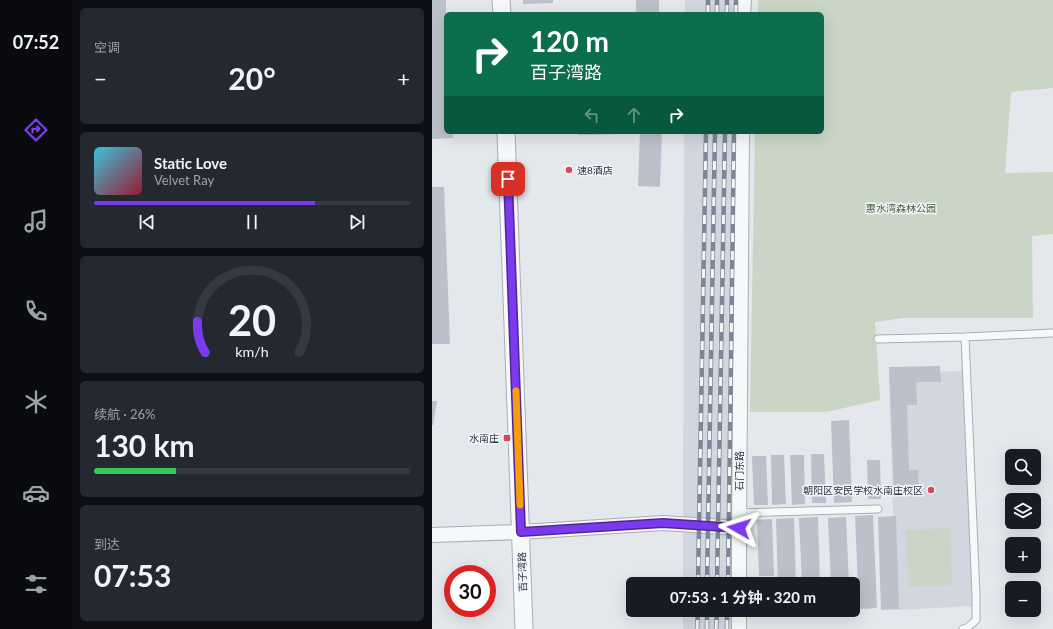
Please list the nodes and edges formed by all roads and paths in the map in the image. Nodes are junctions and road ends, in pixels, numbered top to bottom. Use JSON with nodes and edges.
{"nodes":[{"id":1,"x":501,"y":0,"type":"edge"},
{"id":2,"x":744,"y":0,"type":"edge"},
{"id":3,"x":502,"y":12,"type":"edge"},
{"id":4,"x":743,"y":12,"type":"edge"},
{"id":5,"x":506,"y":134,"type":"edge"},
{"id":6,"x":742,"y":134,"type":"edge"},
{"id":7,"x":1053,"y":334,"type":"edge"},
{"id":8,"x":965,"y":337,"type":"junction"},
{"id":9,"x":878,"y":339,"type":"dead end"},
{"id":10,"x":878,"y":509,"type":"dead end"},
{"id":11,"x":739,"y":513,"type":"junction"},
{"id":12,"x":739,"y":528,"type":"junction"},
{"id":13,"x":521,"y":532,"type":"junction"},
{"id":14,"x":432,"y":535,"type":"edge"},
{"id":15,"x":739,"y":577,"type":"edge"},
{"id":16,"x":739,"y":617,"type":"edge"},
{"id":17,"x":524,"y":629,"type":"edge"},
{"id":18,"x":739,"y":629,"type":"edge"},
{"id":19,"x":963,"y":629,"type":"edge"}],
"edges":[{"from":1,"to":3,"type":"street"},
{"from":2,"to":4,"type":"street"},
{"from":5,"to":13,"type":"street","name":"百子湾路"},
{"from":6,"to":11,"type":"street","name":"石门东路"},
{"from":7,"to":8,"type":"lane"},
{"from":8,"to":9,"type":"lane"},
{"from":8,"to":19,"type":"lane"},
{"from":10,"to":11,"type":"lane"},
{"from":11,"to":12,"type":"street","name":"石门东路"},
{"from":12,"to":13,"type":"street"},
{"from":12,"to":15,"type":"street","name":"石门东路"},
{"from":13,"to":14,"type":"street"},
{"from":13,"to":17,"type":"street","name":"百子湾路"},
{"from":16,"to":18,"type":"street"}]}
